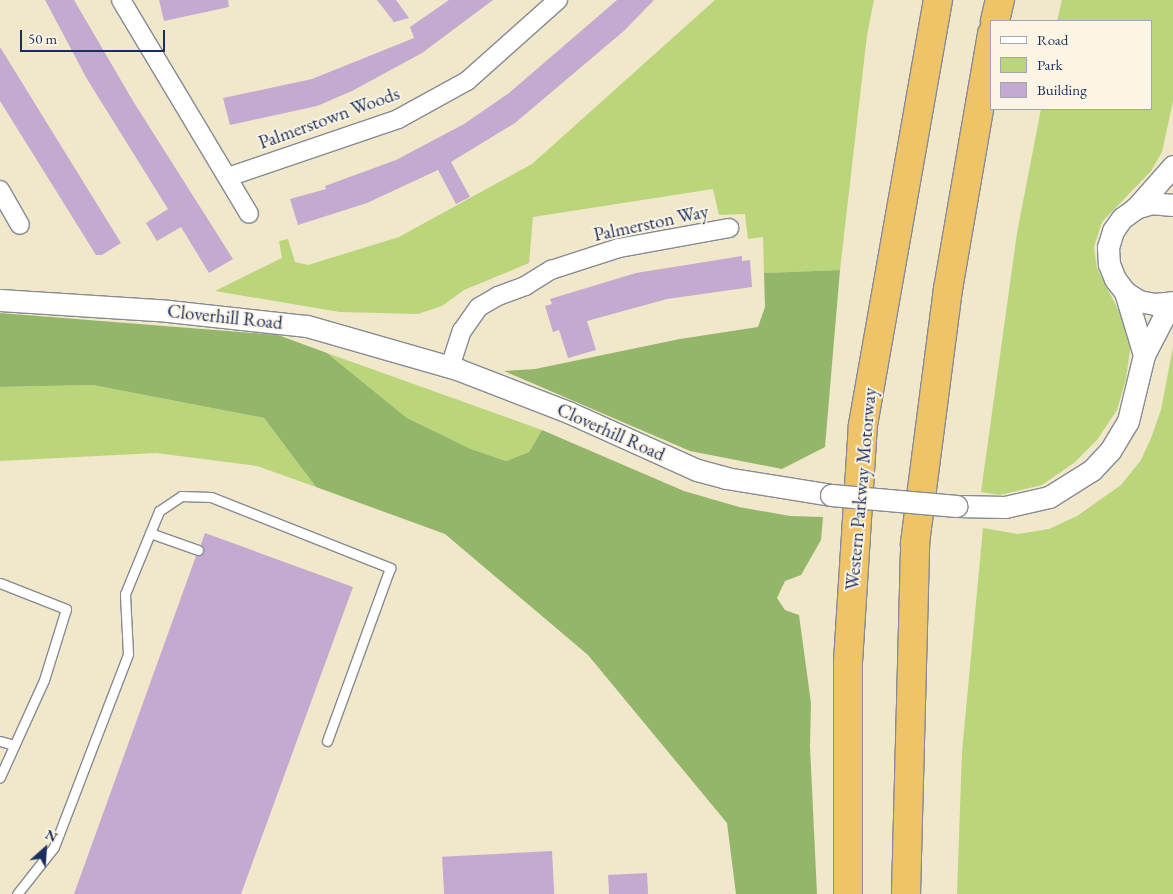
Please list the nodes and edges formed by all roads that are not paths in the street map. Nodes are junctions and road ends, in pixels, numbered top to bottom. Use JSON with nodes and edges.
{"nodes":[{"id":1,"x":121,"y":0,"type":"edge"},
{"id":2,"x":558,"y":0,"type":"edge"},
{"id":3,"x":938,"y":0,"type":"edge"},
{"id":4,"x":1000,"y":0,"type":"edge"},
{"id":5,"x":995,"y":20,"type":"edge"},
{"id":6,"x":990,"y":46,"type":"edge"},
{"id":7,"x":1173,"y":166,"type":"edge"},
{"id":8,"x":228,"y":177,"type":"junction"},
{"id":9,"x":0,"y":190,"type":"edge"},
{"id":10,"x":1173,"y":205,"type":"edge"},
{"id":11,"x":1136,"y":208,"type":"junction"},
{"id":12,"x":249,"y":214,"type":"dead end"},
{"id":13,"x":20,"y":225,"type":"dead end"},
{"id":14,"x":729,"y":228,"type":"dead end"},
{"id":15,"x":1125,"y":292,"type":"junction"},
{"id":16,"x":0,"y":300,"type":"edge"},
{"id":17,"x":1172,"y":303,"type":"edge"},
{"id":18,"x":1144,"y":355,"type":"junction"},
{"id":19,"x":450,"y":367,"type":"junction"},
{"id":20,"x":150,"y":533,"type":"junction"},
{"id":21,"x":198,"y":550,"type":"dead end"},
{"id":22,"x":0,"y":583,"type":"edge"},
{"id":23,"x":0,"y":741,"type":"edge"},
{"id":24,"x":327,"y":741,"type":"dead end"},
{"id":25,"x":14,"y":746,"type":"junction"},
{"id":26,"x":0,"y":777,"type":"edge"},
{"id":27,"x":18,"y":894,"type":"edge"},
{"id":28,"x":848,"y":894,"type":"edge"},
{"id":29,"x":906,"y":894,"type":"edge"}],
"edges":[{"from":1,"to":8,"type":"street"},
{"from":2,"to":8,"type":"street","name":"Palmerstown Woods"},
{"from":3,"to":28,"type":"highway","name":"Western Parkway Motorway"},
{"from":4,"to":5,"type":"highway"},
{"from":6,"to":29,"type":"highway"},
{"from":7,"to":11,"type":"street"},
{"from":8,"to":12,"type":"street"},
{"from":9,"to":13,"type":"street"},
{"from":10,"to":11,"type":"street"},
{"from":11,"to":15,"type":"street"},
{"from":14,"to":19,"type":"street","name":"Palmerston Way"},
{"from":15,"to":17,"type":"street"},
{"from":15,"to":18,"type":"street"},
{"from":16,"to":19,"type":"street","name":"Cloverhill Road"},
{"from":17,"to":18,"type":"street","name":"Cloverhill Road"},
{"from":18,"to":19,"type":"street","name":"Cloverhill Road","bridge":true},
{"from":20,"to":21,"type":"lane"},
{"from":20,"to":24,"type":"lane"},
{"from":20,"to":27,"type":"lane"},
{"from":22,"to":25,"type":"lane"},
{"from":23,"to":25,"type":"lane"},
{"from":25,"to":26,"type":"lane"}]}
